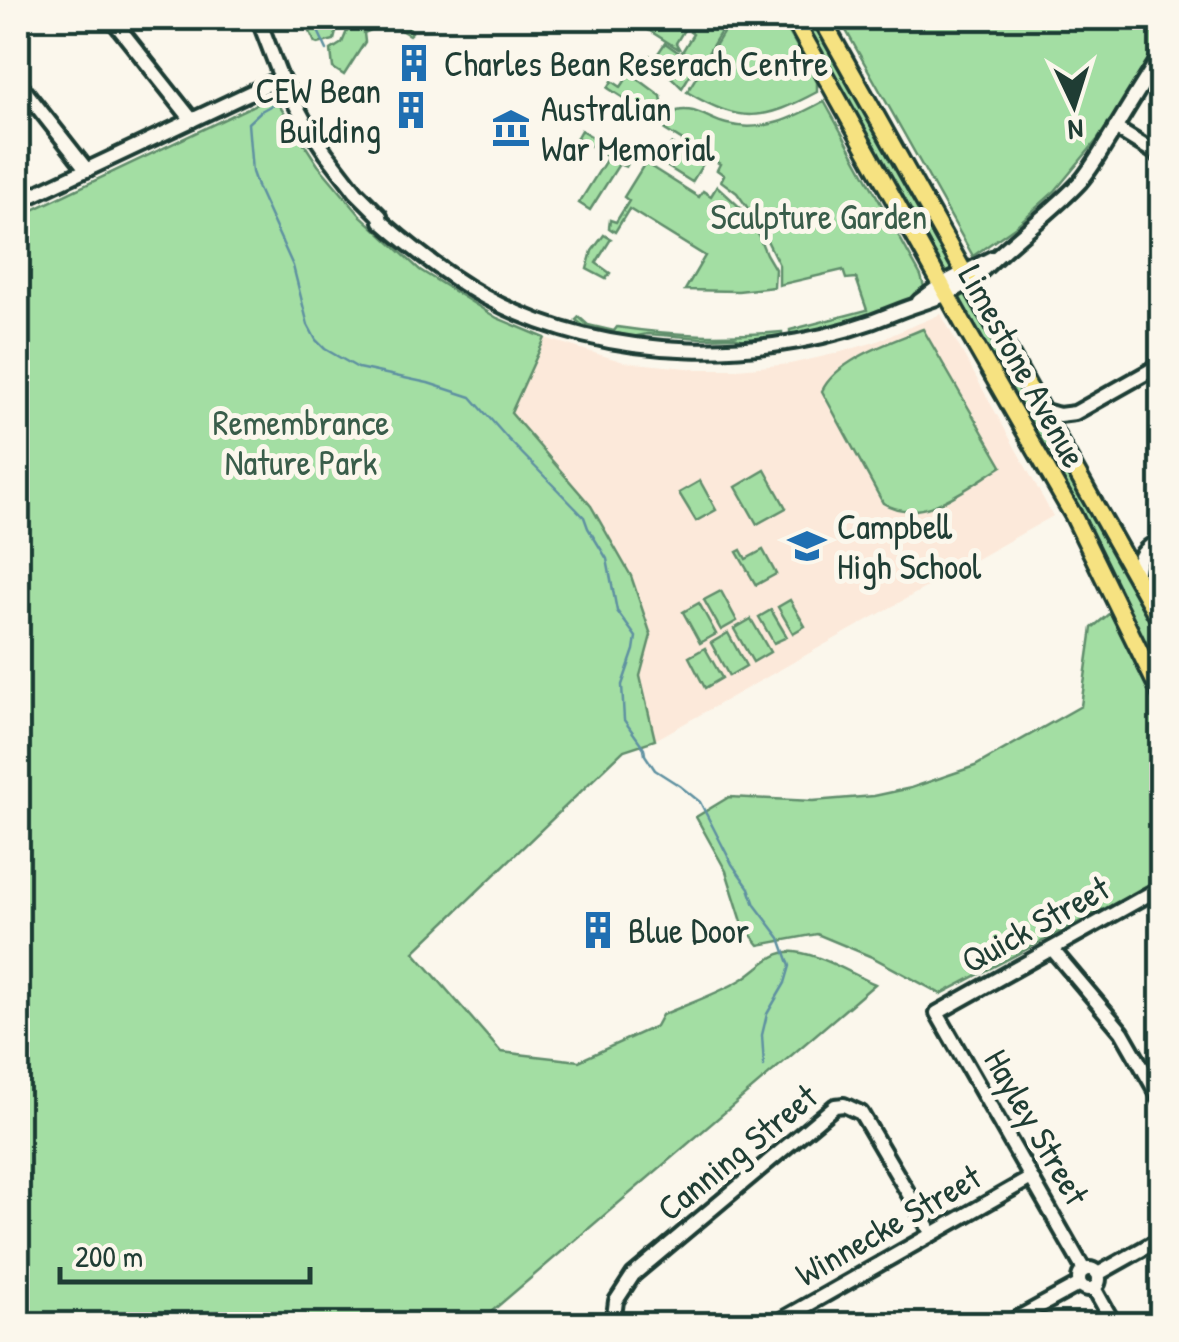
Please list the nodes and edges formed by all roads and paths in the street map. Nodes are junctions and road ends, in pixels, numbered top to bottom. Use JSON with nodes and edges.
{"nodes":[{"id":1,"x":111,"y":18,"type":"edge"},
{"id":2,"x":258,"y":18,"type":"edge"},
{"id":3,"x":792,"y":18,"type":"edge"},
{"id":4,"x":820,"y":18,"type":"edge"},
{"id":5,"x":1162,"y":54,"type":"edge"},
{"id":6,"x":281,"y":78,"type":"junction"},
{"id":7,"x":18,"y":82,"type":"edge"},
{"id":8,"x":192,"y":120,"type":"junction"},
{"id":9,"x":1116,"y":128,"type":"junction"},
{"id":10,"x":1162,"y":157,"type":"edge"},
{"id":11,"x":87,"y":170,"type":"junction"},
{"id":12,"x":18,"y":202,"type":"edge"},
{"id":13,"x":967,"y":276,"type":"junction"},
{"id":14,"x":945,"y":290,"type":"junction"},
{"id":15,"x":1162,"y":364,"type":"edge"},
{"id":16,"x":1042,"y":410,"type":"junction"},
{"id":17,"x":1076,"y":412,"type":"junction"},
{"id":18,"x":1062,"y":445,"type":"junction"},
{"id":19,"x":1117,"y":542,"type":"junction"},
{"id":20,"x":1155,"y":543,"type":"edge"},
{"id":21,"x":1137,"y":578,"type":"junction"},
{"id":22,"x":1162,"y":624,"type":"edge"},
{"id":23,"x":1160,"y":693,"type":"edge"},
{"id":24,"x":1162,"y":888,"type":"edge"},
{"id":25,"x":1052,"y":949,"type":"junction"},
{"id":26,"x":938,"y":1013,"type":"joint"},
{"id":27,"x":1162,"y":1102,"type":"edge"},
{"id":28,"x":1031,"y":1178,"type":"junction"},
{"id":29,"x":932,"y":1234,"type":"junction"},
{"id":30,"x":1162,"y":1238,"type":"edge"},
{"id":31,"x":1089,"y":1279,"type":"junction"},
{"id":32,"x":613,"y":1324,"type":"edge"},
{"id":33,"x":774,"y":1324,"type":"edge"},
{"id":34,"x":1007,"y":1324,"type":"edge"},
{"id":35,"x":1114,"y":1324,"type":"edge"}],
"edges":[{"from":1,"to":8,"type":"street"},
{"from":2,"to":6,"type":"street"},
{"from":3,"to":14,"type":"main road","name":"Limestone Avenue"},
{"from":4,"to":13,"type":"main road","name":"Limestone Avenue"},
{"from":5,"to":9,"type":"street"},
{"from":6,"to":8,"type":"street"},
{"from":6,"to":14,"type":"street"},
{"from":7,"to":11,"type":"street"},
{"from":8,"to":11,"type":"street"},
{"from":9,"to":10,"type":"street"},
{"from":9,"to":13,"type":"street"},
{"from":11,"to":12,"type":"street"},
{"from":13,"to":14,"type":"street"},
{"from":13,"to":16,"type":"main road","name":"Limestone Avenue"},
{"from":14,"to":23,"type":"main road","name":"Limestone Avenue"},
{"from":15,"to":17,"type":"street"},
{"from":16,"to":17,"type":"street"},
{"from":16,"to":18,"type":"main road","name":"Limestone Avenue"},
{"from":17,"to":18,"type":"street"},
{"from":18,"to":19,"type":"main road","name":"Limestone Avenue"},
{"from":19,"to":20,"type":"street"},
{"from":19,"to":21,"type":"main road","name":"Limestone Avenue"},
{"from":20,"to":21,"type":"street"},
{"from":21,"to":22,"type":"main road","name":"Limestone Avenue"},
{"from":24,"to":25,"type":"street","name":"Quick Street"},
{"from":25,"to":26,"type":"street","name":"Quick Street"},
{"from":25,"to":27,"type":"street"},
{"from":26,"to":28,"type":"street","name":"Hayley Street"},
{"from":28,"to":29,"type":"street","name":"Winnecke Street"},
{"from":28,"to":31,"type":"street","name":"Hayley Street"},
{"from":29,"to":32,"type":"street","name":"Canning Street"},
{"from":29,"to":33,"type":"street","name":"Winnecke Street"},
{"from":30,"to":31,"type":"street"},
{"from":31,"to":34,"type":"street"},
{"from":31,"to":35,"type":"street","name":"Hayley Street"}]}
